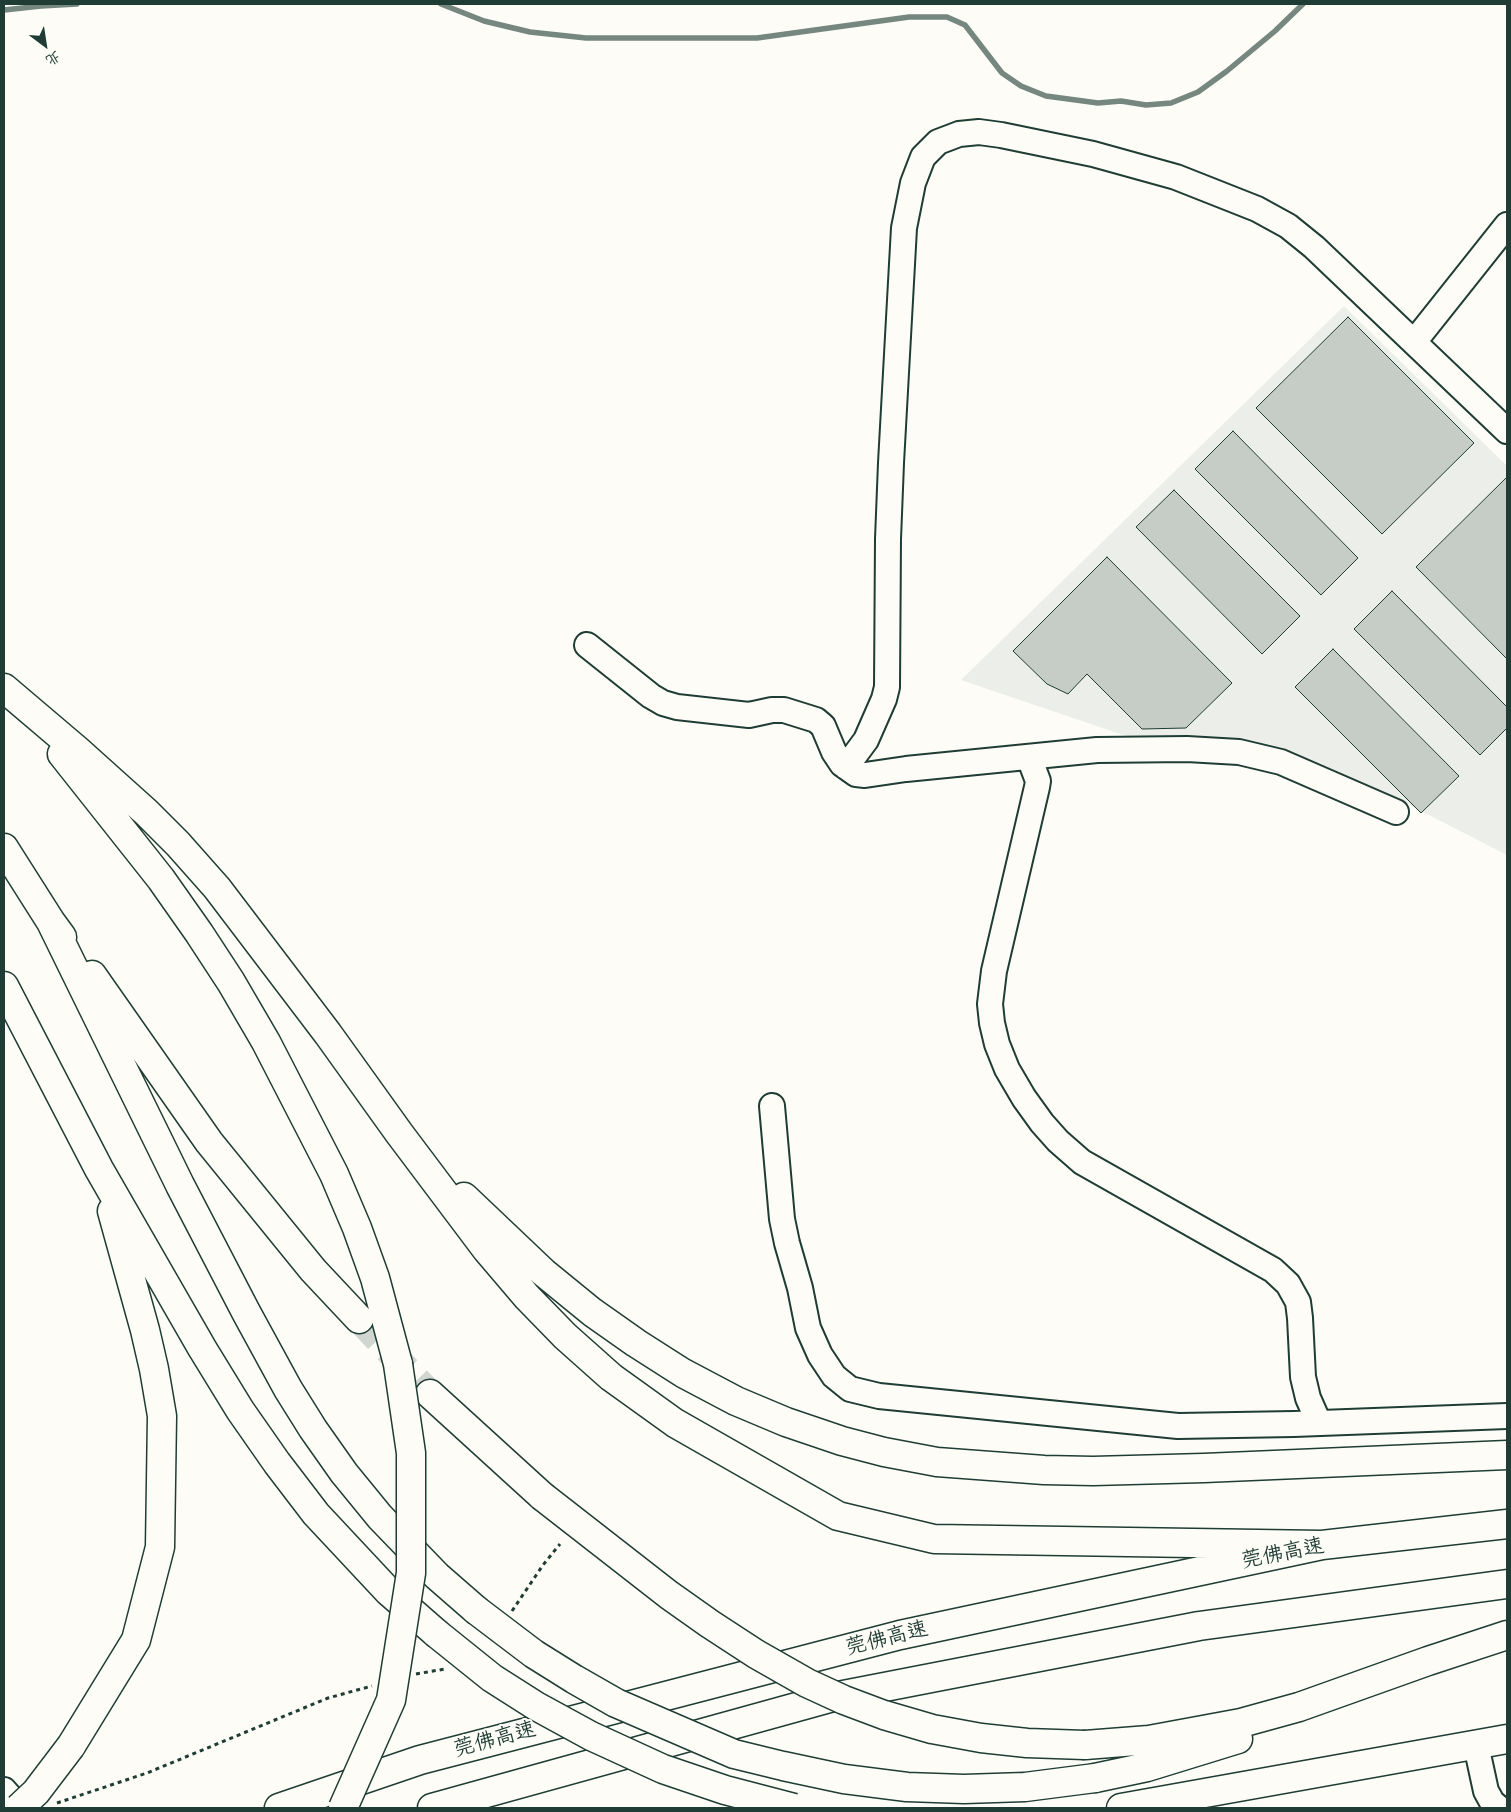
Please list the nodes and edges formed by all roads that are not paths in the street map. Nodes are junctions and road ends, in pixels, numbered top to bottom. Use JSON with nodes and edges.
{"nodes":[{"id":1,"x":1507,"y":225,"type":"edge"},
{"id":2,"x":1414,"y":342,"type":"junction"},
{"id":3,"x":1507,"y":431,"type":"edge"},
{"id":4,"x":587,"y":645,"type":"dead end"},
{"id":5,"x":11,"y":695,"type":"edge"},
{"id":6,"x":1029,"y":757,"type":"junction"},
{"id":7,"x":846,"y":768,"type":"junction"},
{"id":8,"x":1396,"y":812,"type":"dead end"},
{"id":9,"x":4,"y":848,"type":"edge"},
{"id":10,"x":51,"y":922,"type":"junction"},
{"id":11,"x":4,"y":986,"type":"edge"},
{"id":12,"x":772,"y":1106,"type":"dead end"},
{"id":13,"x":399,"y":1134,"type":"junction"},
{"id":14,"x":99,"y":1169,"type":"junction"},
{"id":15,"x":359,"y":1319,"type":"tunnel mouth"},
{"id":16,"x":430,"y":1394,"type":"tunnel mouth"},
{"id":17,"x":1507,"y":1416,"type":"edge"},
{"id":18,"x":1320,"y":1423,"type":"junction"},
{"id":19,"x":1507,"y":1455,"type":"edge"},
{"id":20,"x":1507,"y":1524,"type":"edge"},
{"id":21,"x":1322,"y":1545,"type":"junction"},
{"id":22,"x":1507,"y":1584,"type":"edge"},
{"id":23,"x":1507,"y":1635,"type":"edge"},
{"id":24,"x":1354,"y":1689,"type":"junction"},
{"id":25,"x":1507,"y":1739,"type":"edge"},
{"id":26,"x":1476,"y":1745,"type":"junction"},
{"id":27,"x":4,"y":1790,"type":"edge"},
{"id":28,"x":19,"y":1808,"type":"edge"},
{"id":29,"x":279,"y":1808,"type":"edge"},
{"id":30,"x":343,"y":1808,"type":"edge"},
{"id":31,"x":432,"y":1808,"type":"edge"},
{"id":32,"x":794,"y":1808,"type":"edge"},
{"id":33,"x":1121,"y":1808,"type":"edge"},
{"id":34,"x":1499,"y":1808,"type":"edge"}],
"edges":[{"from":1,"to":2,"type":"street"},
{"from":2,"to":3,"type":"street"},
{"from":2,"to":7,"type":"street"},
{"from":4,"to":7,"type":"street"},
{"from":5,"to":13,"type":"highway"},
{"from":5,"to":30,"type":"highway","bridge":true},
{"from":6,"to":7,"type":"street"},
{"from":6,"to":8,"type":"street"},
{"from":6,"to":18,"type":"street"},
{"from":9,"to":10,"type":"highway"},
{"from":10,"to":15,"type":"highway"},
{"from":10,"to":24,"type":"highway","bridge":true},
{"from":11,"to":14,"type":"highway"},
{"from":12,"to":18,"type":"street"},
{"from":13,"to":19,"type":"highway"},
{"from":13,"to":21,"type":"highway"},
{"from":14,"to":28,"type":"highway","bridge":true},
{"from":14,"to":32,"type":"highway","bridge":true},
{"from":16,"to":24,"type":"highway","bridge":true},
{"from":17,"to":18,"type":"street"},
{"from":20,"to":21,"type":"highway","name":"莞佛高速"},
{"from":21,"to":29,"type":"highway","name":"莞佛高速"},
{"from":22,"to":31,"type":"highway","name":"莞佛高速"},
{"from":23,"to":24,"type":"highway"},
{"from":25,"to":26,"type":"highway"},
{"from":26,"to":33,"type":"highway"},
{"from":26,"to":34,"type":"street"},
{"from":27,"to":28,"type":"street"}]}
